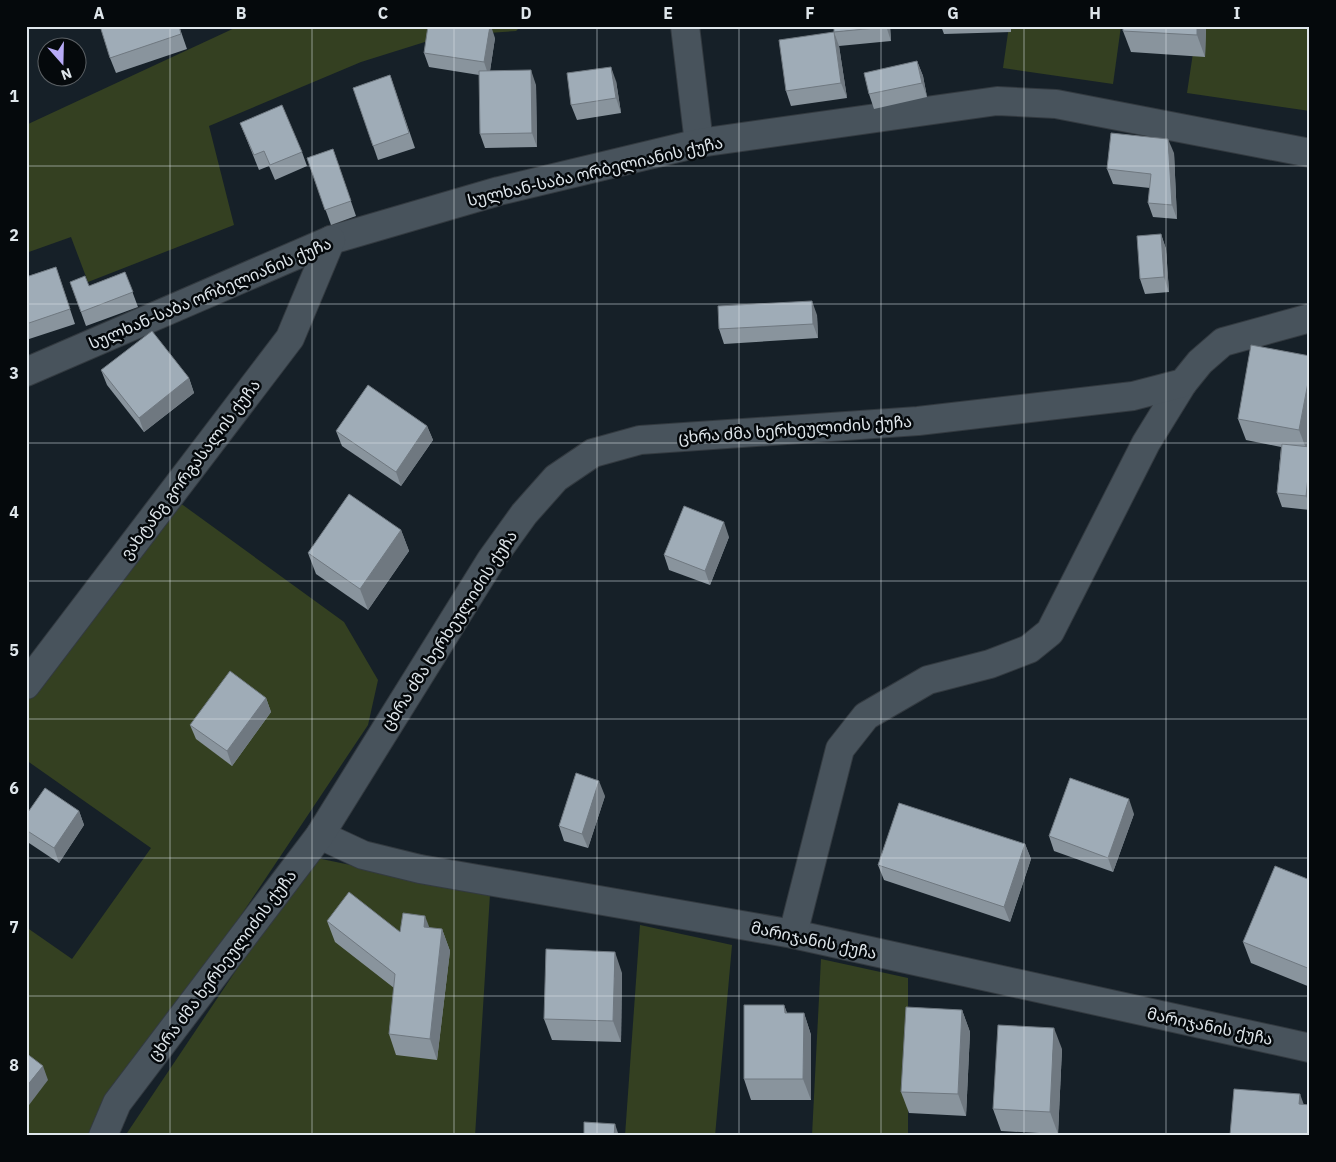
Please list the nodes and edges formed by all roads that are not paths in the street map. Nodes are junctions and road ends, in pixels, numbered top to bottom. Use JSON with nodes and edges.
{"nodes":[{"id":1,"x":686,"y":26,"type":"edge"},
{"id":2,"x":699,"y":144,"type":"junction"},
{"id":3,"x":1310,"y":153,"type":"edge"},
{"id":4,"x":331,"y":240,"type":"junction"},
{"id":5,"x":1310,"y":318,"type":"edge"},
{"id":6,"x":26,"y":372,"type":"edge"},
{"id":7,"x":1183,"y":383,"type":"junction"},
{"id":8,"x":26,"y":685,"type":"edge"},
{"id":9,"x":320,"y":835,"type":"junction"},
{"id":10,"x":792,"y":934,"type":"junction"},
{"id":11,"x":1310,"y":1048,"type":"edge"},
{"id":12,"x":103,"y":1136,"type":"edge"}],
"edges":[{"from":1,"to":2,"type":"street"},
{"from":2,"to":3,"type":"street","name":"სულხან-საბა ორბელიანის ქუჩა"},
{"from":2,"to":4,"type":"street","name":"სულხან-საბა ორბელიანის ქუჩა"},
{"from":4,"to":6,"type":"street","name":"სულხან-საბა ორბელიანის ქუჩა"},
{"from":4,"to":8,"type":"street","name":"ვახტანგ გორგასალის ქუჩა"},
{"from":5,"to":7,"type":"street"},
{"from":7,"to":9,"type":"street","name":"ცხრა ძმა ხერხეულიძის ქუჩა"},
{"from":7,"to":10,"type":"street"},
{"from":9,"to":10,"type":"street","name":"მარიჯანის ქუჩა"},
{"from":9,"to":12,"type":"street","name":"ცხრა ძმა ხერხეულიძის ქუჩა"},
{"from":10,"to":11,"type":"street","name":"მარიჯანის ქუჩა"}]}
